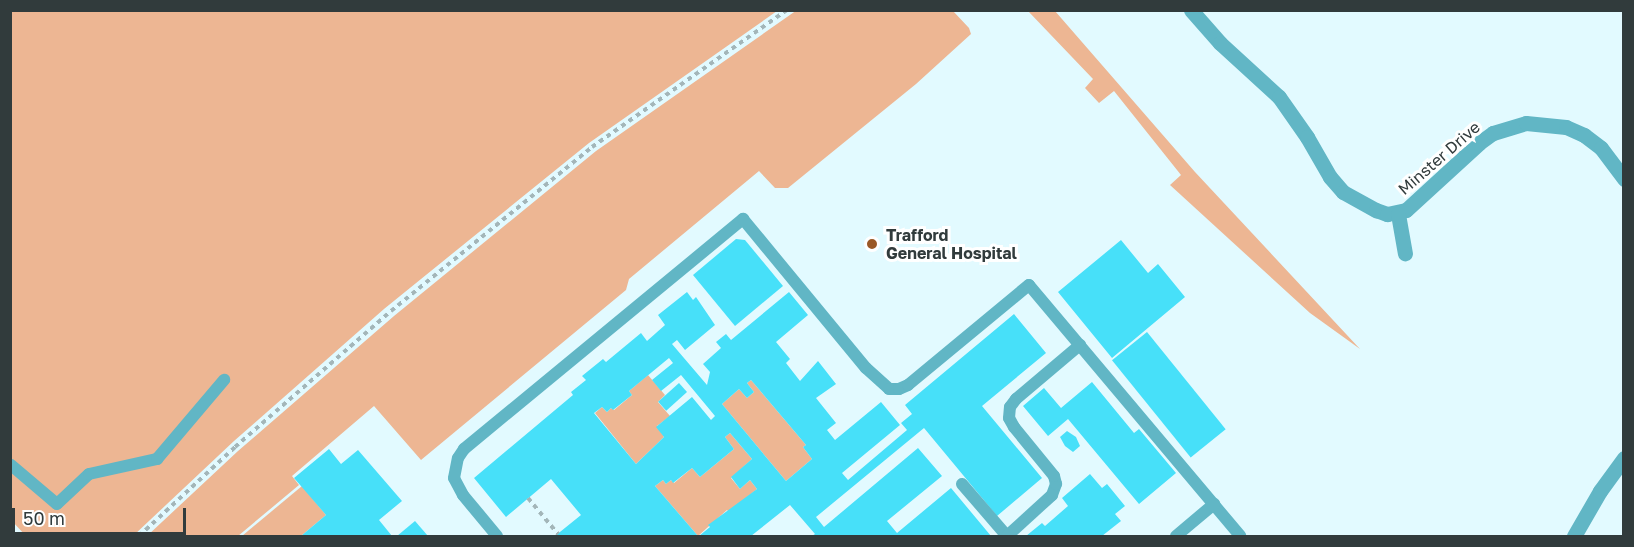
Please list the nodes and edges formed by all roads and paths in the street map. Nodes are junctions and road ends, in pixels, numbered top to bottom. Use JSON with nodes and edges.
{"nodes":[{"id":1,"x":787,"y":10,"type":"edge"},
{"id":2,"x":1191,"y":10,"type":"edge"},
{"id":3,"x":1623,"y":179,"type":"edge"},
{"id":4,"x":1398,"y":214,"type":"junction"},
{"id":5,"x":1405,"y":253,"type":"dead end"},
{"id":6,"x":1080,"y":345,"type":"junction"},
{"id":7,"x":224,"y":380,"type":"dead end"},
{"id":8,"x":1623,"y":458,"type":"edge"},
{"id":9,"x":11,"y":465,"type":"edge"},
{"id":10,"x":962,"y":484,"type":"dead end"},
{"id":11,"x":528,"y":498,"type":"dead end"},
{"id":12,"x":1214,"y":504,"type":"junction"},
{"id":13,"x":558,"y":534,"type":"dead end"},
{"id":14,"x":1006,"y":536,"type":"edge"},
{"id":15,"x":139,"y":537,"type":"edge"},
{"id":16,"x":497,"y":537,"type":"edge"},
{"id":17,"x":1176,"y":537,"type":"edge"},
{"id":18,"x":1240,"y":537,"type":"edge"},
{"id":19,"x":1574,"y":537,"type":"edge"}],
"edges":[{"from":1,"to":15,"type":"path"},
{"from":2,"to":4,"type":"street","name":"Minster Drive"},
{"from":3,"to":4,"type":"street","name":"Minster Drive"},
{"from":4,"to":5,"type":"street","name":"Minster Drive"},
{"from":6,"to":12,"type":"lane"},
{"from":6,"to":14,"type":"lane"},
{"from":6,"to":16,"type":"lane"},
{"from":7,"to":9,"type":"lane"},
{"from":8,"to":19,"type":"street"},
{"from":10,"to":14,"type":"lane"},
{"from":11,"to":13,"type":"path"},
{"from":12,"to":17,"type":"lane"},
{"from":12,"to":18,"type":"lane"}]}
